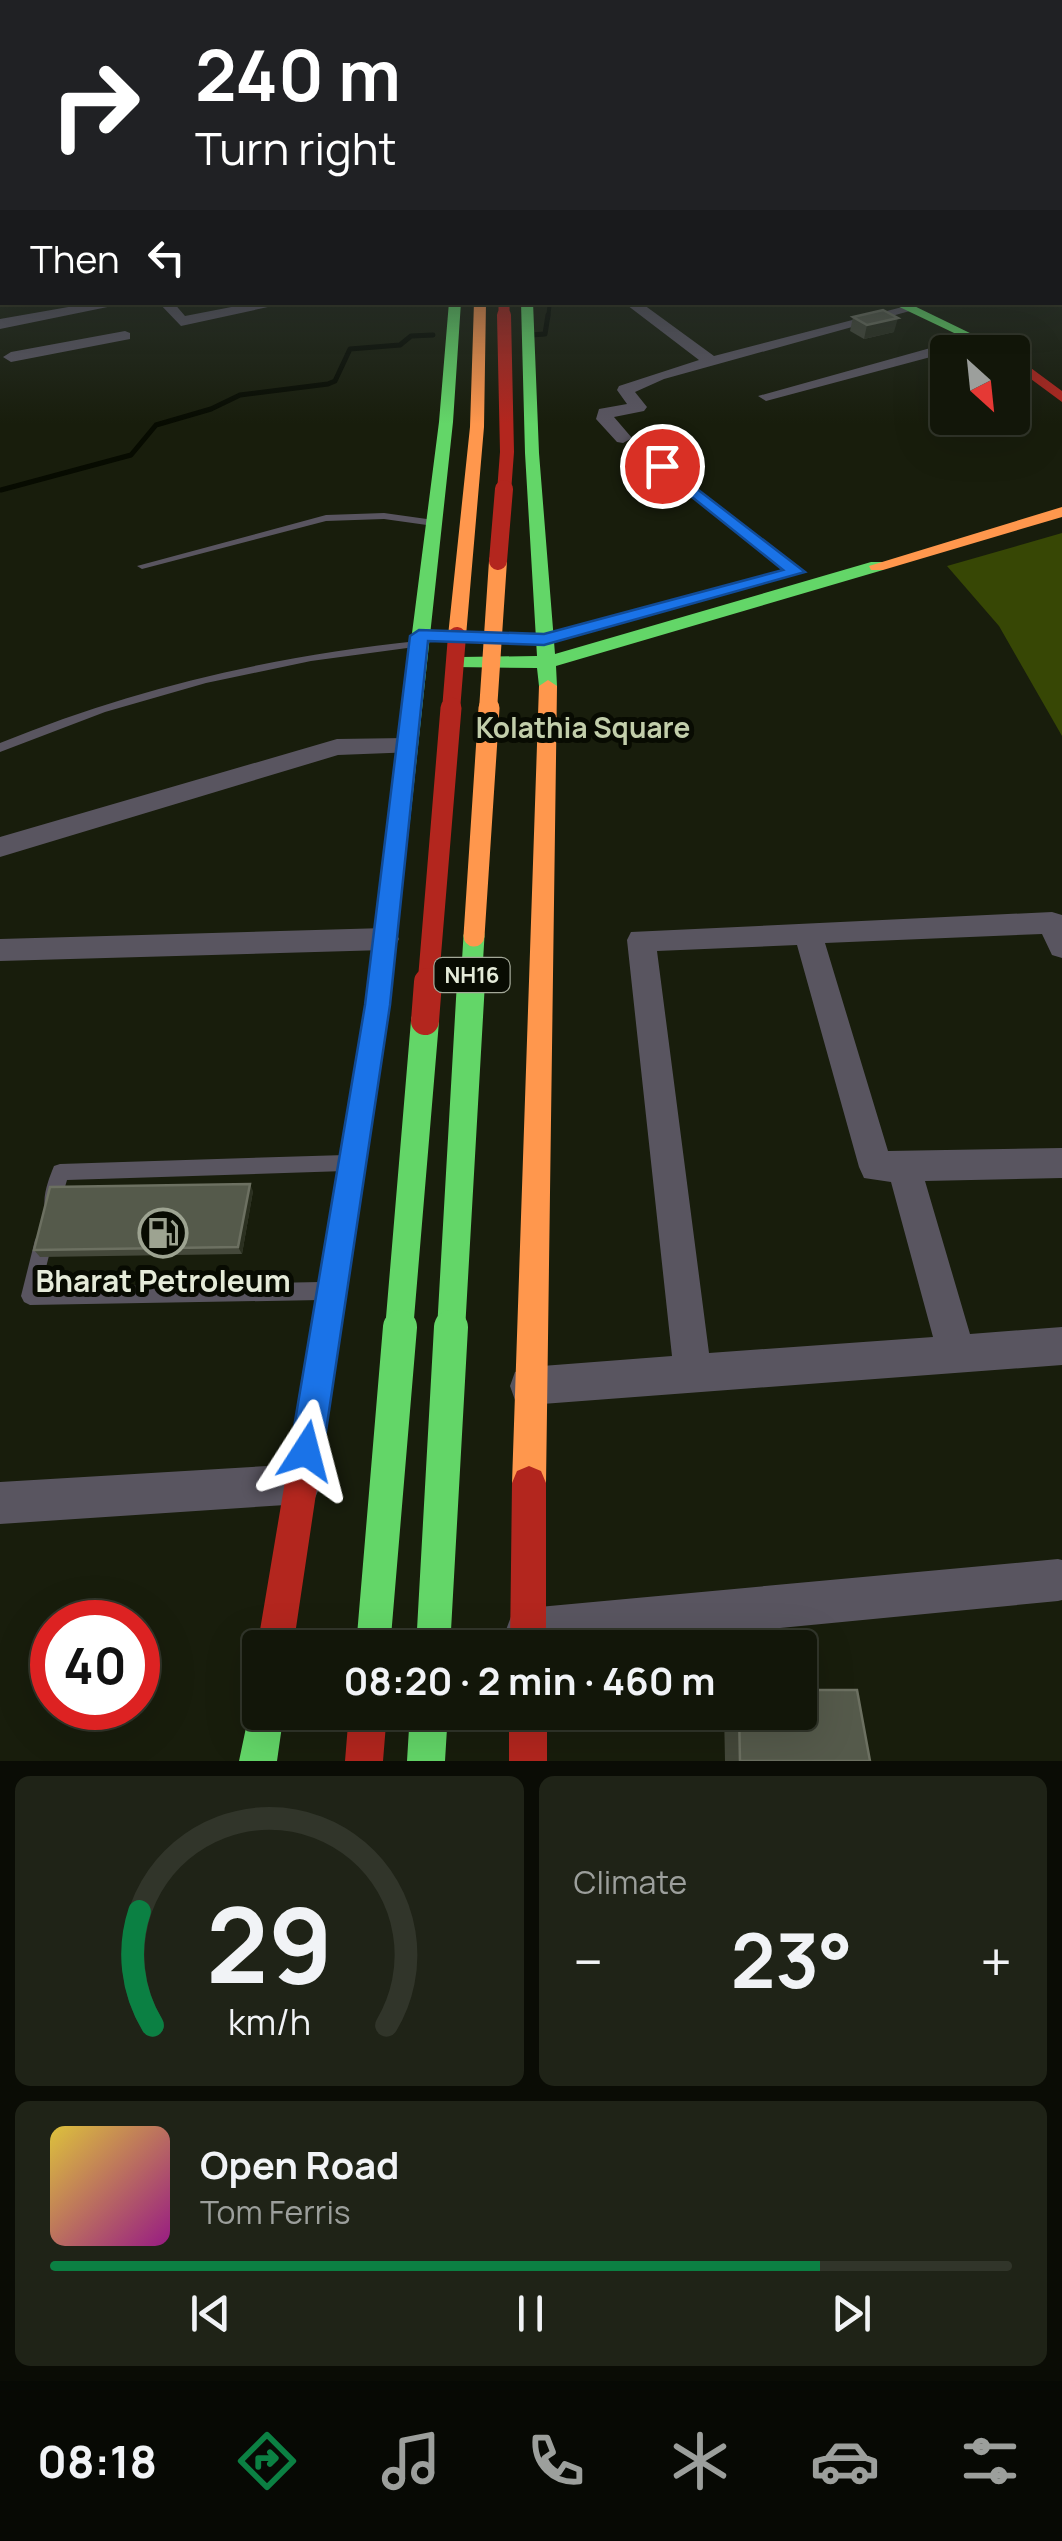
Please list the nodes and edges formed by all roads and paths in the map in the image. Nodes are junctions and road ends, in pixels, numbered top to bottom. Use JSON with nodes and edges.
{"nodes":[{"id":1,"x":107,"y":305,"type":"edge"},
{"id":2,"x":168,"y":305,"type":"edge"},
{"id":3,"x":268,"y":305,"type":"edge"},
{"id":4,"x":455,"y":305,"type":"edge"},
{"id":5,"x":480,"y":305,"type":"edge"},
{"id":6,"x":504,"y":305,"type":"edge"},
{"id":7,"x":527,"y":305,"type":"edge"},
{"id":8,"x":634,"y":305,"type":"edge"},
{"id":9,"x":902,"y":306,"type":"edge"},
{"id":10,"x":31,"y":318,"type":"junction"},
{"id":11,"x":0,"y":324,"type":"edge"},
{"id":12,"x":966,"y":335,"type":"edge"},
{"id":13,"x":125,"y":336,"type":"dead end"},
{"id":14,"x":49,"y":350,"type":"junction"},
{"id":15,"x":930,"y":352,"type":"edge"},
{"id":16,"x":11,"y":357,"type":"dead end"},
{"id":17,"x":710,"y":362,"type":"junction"},
{"id":18,"x":1030,"y":371,"type":"edge"},
{"id":19,"x":1059,"y":391,"type":"edge"},
{"id":20,"x":766,"y":396,"type":"dead end"},
{"id":21,"x":623,"y":438,"type":"dead end"},
{"id":22,"x":662,"y":466,"type":"dead end"},
{"id":23,"x":1062,"y":496,"type":"edge"},
{"id":24,"x":1062,"y":512,"type":"edge"},
{"id":25,"x":434,"y":523,"type":"junction"},
{"id":26,"x":142,"y":566,"type":"dead end"},
{"id":27,"x":796,"y":572,"type":"junction"},
{"id":28,"x":417,"y":648,"type":"junction"},
{"id":29,"x":547,"y":651,"type":"junction"},
{"id":30,"x":406,"y":746,"type":"junction"},
{"id":31,"x":0,"y":748,"type":"edge"},
{"id":32,"x":0,"y":847,"type":"edge"},
{"id":33,"x":808,"y":934,"type":"junction"},
{"id":34,"x":385,"y":939,"type":"junction"},
{"id":35,"x":1062,"y":946,"type":"edge"},
{"id":36,"x":0,"y":950,"type":"edge"},
{"id":37,"x":352,"y":1163,"type":"junction"},
{"id":38,"x":1062,"y":1163,"type":"edge"},
{"id":39,"x":904,"y":1166,"type":"junction"},
{"id":40,"x":332,"y":1291,"type":"junction"},
{"id":41,"x":1062,"y":1346,"type":"edge"},
{"id":42,"x":957,"y":1354,"type":"junction"},
{"id":43,"x":692,"y":1374,"type":"junction"},
{"id":44,"x":529,"y":1386,"type":"junction"},
{"id":45,"x":301,"y":1484,"type":"junction"},
{"id":46,"x":0,"y":1503,"type":"edge"},
{"id":47,"x":1058,"y":1580,"type":"dead end"},
{"id":48,"x":278,"y":1630,"type":"edge"},
{"id":49,"x":375,"y":1630,"type":"edge"},
{"id":50,"x":434,"y":1630,"type":"edge"},
{"id":51,"x":528,"y":1630,"type":"edge"},
{"id":52,"x":609,"y":1630,"type":"edge"},
{"id":53,"x":263,"y":1730,"type":"edge"},
{"id":54,"x":367,"y":1730,"type":"edge"},
{"id":55,"x":428,"y":1730,"type":"edge"},
{"id":56,"x":528,"y":1730,"type":"edge"},
{"id":57,"x":258,"y":1761,"type":"edge"},
{"id":58,"x":364,"y":1761,"type":"edge"},
{"id":59,"x":426,"y":1761,"type":"edge"},
{"id":60,"x":528,"y":1761,"type":"edge"}],
"edges":[{"from":1,"to":10,"type":"street"},
{"from":2,"to":3,"type":"street"},
{"from":4,"to":25,"type":"main road"},
{"from":5,"to":49,"type":"main road","number":"NH16","bridge":true},
{"from":6,"to":50,"type":"main road","number":"NH16","bridge":true},
{"from":7,"to":29,"type":"main road"},
{"from":8,"to":17,"type":"street"},
{"from":9,"to":12,"type":"main road"},
{"from":9,"to":17,"type":"street"},
{"from":10,"to":11,"type":"street"},
{"from":10,"to":14,"type":"street"},
{"from":13,"to":14,"type":"street"},
{"from":14,"to":16,"type":"street"},
{"from":15,"to":20,"type":"street"},
{"from":17,"to":21,"type":"street"},
{"from":18,"to":19,"type":"main road"},
{"from":22,"to":27,"type":"lane"},
{"from":23,"to":27,"type":"main road"},
{"from":24,"to":29,"type":"main road"},
{"from":25,"to":26,"type":"lane"},
{"from":25,"to":28,"type":"main road"},
{"from":27,"to":29,"type":"main road"},
{"from":28,"to":29,"type":"main road"},
{"from":28,"to":30,"type":"main road"},
{"from":28,"to":31,"type":"lane"},
{"from":29,"to":44,"type":"main road"},
{"from":30,"to":32,"type":"street"},
{"from":30,"to":34,"type":"main road"},
{"from":33,"to":35,"type":"street"},
{"from":33,"to":39,"type":"street"},
{"from":33,"to":43,"type":"street"},
{"from":34,"to":36,"type":"street"},
{"from":34,"to":37,"type":"main road"},
{"from":37,"to":40,"type":"main road"},
{"from":37,"to":40,"type":"lane"},
{"from":38,"to":39,"type":"street"},
{"from":39,"to":42,"type":"street"},
{"from":40,"to":45,"type":"main road"},
{"from":41,"to":42,"type":"street"},
{"from":42,"to":43,"type":"street"},
{"from":43,"to":44,"type":"street"},
{"from":44,"to":51,"type":"main road"},
{"from":45,"to":46,"type":"street"},
{"from":45,"to":48,"type":"main road"},
{"from":47,"to":52,"type":"street"},
{"from":53,"to":57,"type":"main road"},
{"from":54,"to":58,"type":"main road"},
{"from":55,"to":59,"type":"main road"},
{"from":56,"to":60,"type":"main road"}]}
